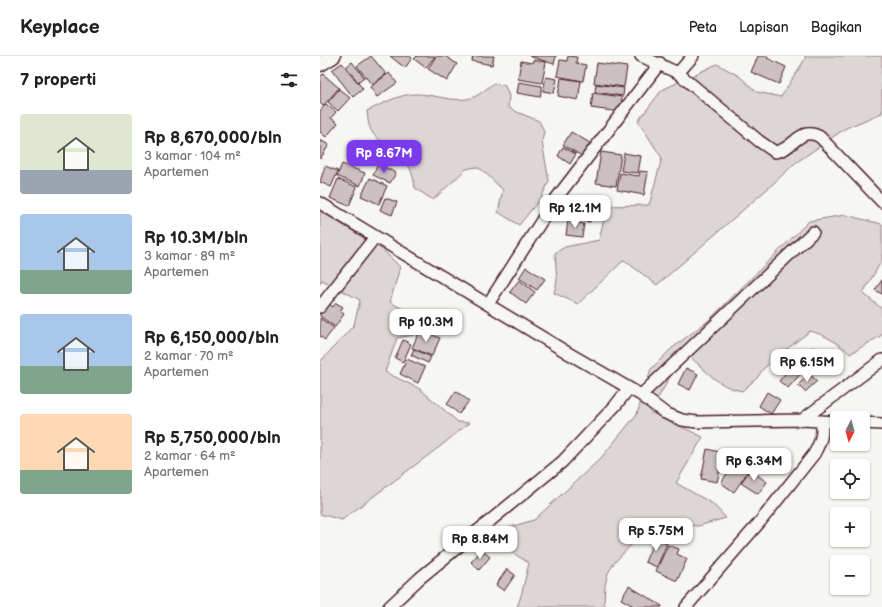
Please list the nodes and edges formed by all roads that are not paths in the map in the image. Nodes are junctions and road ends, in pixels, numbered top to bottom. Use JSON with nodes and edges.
{"nodes":[{"id":1,"x":333,"y":56,"type":"edge"},
{"id":2,"x":641,"y":56,"type":"edge"},
{"id":3,"x":692,"y":56,"type":"edge"},
{"id":4,"x":660,"y":63,"type":"junction"},
{"id":5,"x":320,"y":64,"type":"edge"},
{"id":6,"x":678,"y":73,"type":"junction"},
{"id":7,"x":882,"y":202,"type":"edge"},
{"id":8,"x":320,"y":203,"type":"edge"},
{"id":9,"x":813,"y":232,"type":"dead end"},
{"id":10,"x":375,"y":237,"type":"junction"},
{"id":11,"x":488,"y":304,"type":"junction"},
{"id":12,"x":320,"y":307,"type":"edge"},
{"id":13,"x":882,"y":360,"type":"edge"},
{"id":14,"x":628,"y":388,"type":"junction"},
{"id":15,"x":641,"y":395,"type":"junction"},
{"id":16,"x":802,"y":420,"type":"junction"},
{"id":17,"x":821,"y":421,"type":"junction"},
{"id":18,"x":830,"y":422,"type":"edge"},
{"id":19,"x":870,"y":423,"type":"edge"},
{"id":20,"x":882,"y":424,"type":"edge"},
{"id":21,"x":389,"y":607,"type":"edge"},
{"id":22,"x":686,"y":607,"type":"edge"}],
"edges":[{"from":1,"to":5,"type":"street"},
{"from":2,"to":4,"type":"street"},
{"from":3,"to":6,"type":"street"},
{"from":4,"to":6,"type":"street"},
{"from":4,"to":11,"type":"street"},
{"from":6,"to":7,"type":"street"},
{"from":8,"to":10,"type":"street"},
{"from":9,"to":15,"type":"street"},
{"from":10,"to":11,"type":"street"},
{"from":10,"to":12,"type":"street"},
{"from":11,"to":14,"type":"street"},
{"from":13,"to":16,"type":"street"},
{"from":14,"to":15,"type":"street"},
{"from":14,"to":21,"type":"street"},
{"from":15,"to":16,"type":"street"},
{"from":16,"to":17,"type":"street"},
{"from":17,"to":18,"type":"street"},
{"from":17,"to":22,"type":"street"},
{"from":19,"to":20,"type":"street"}]}
